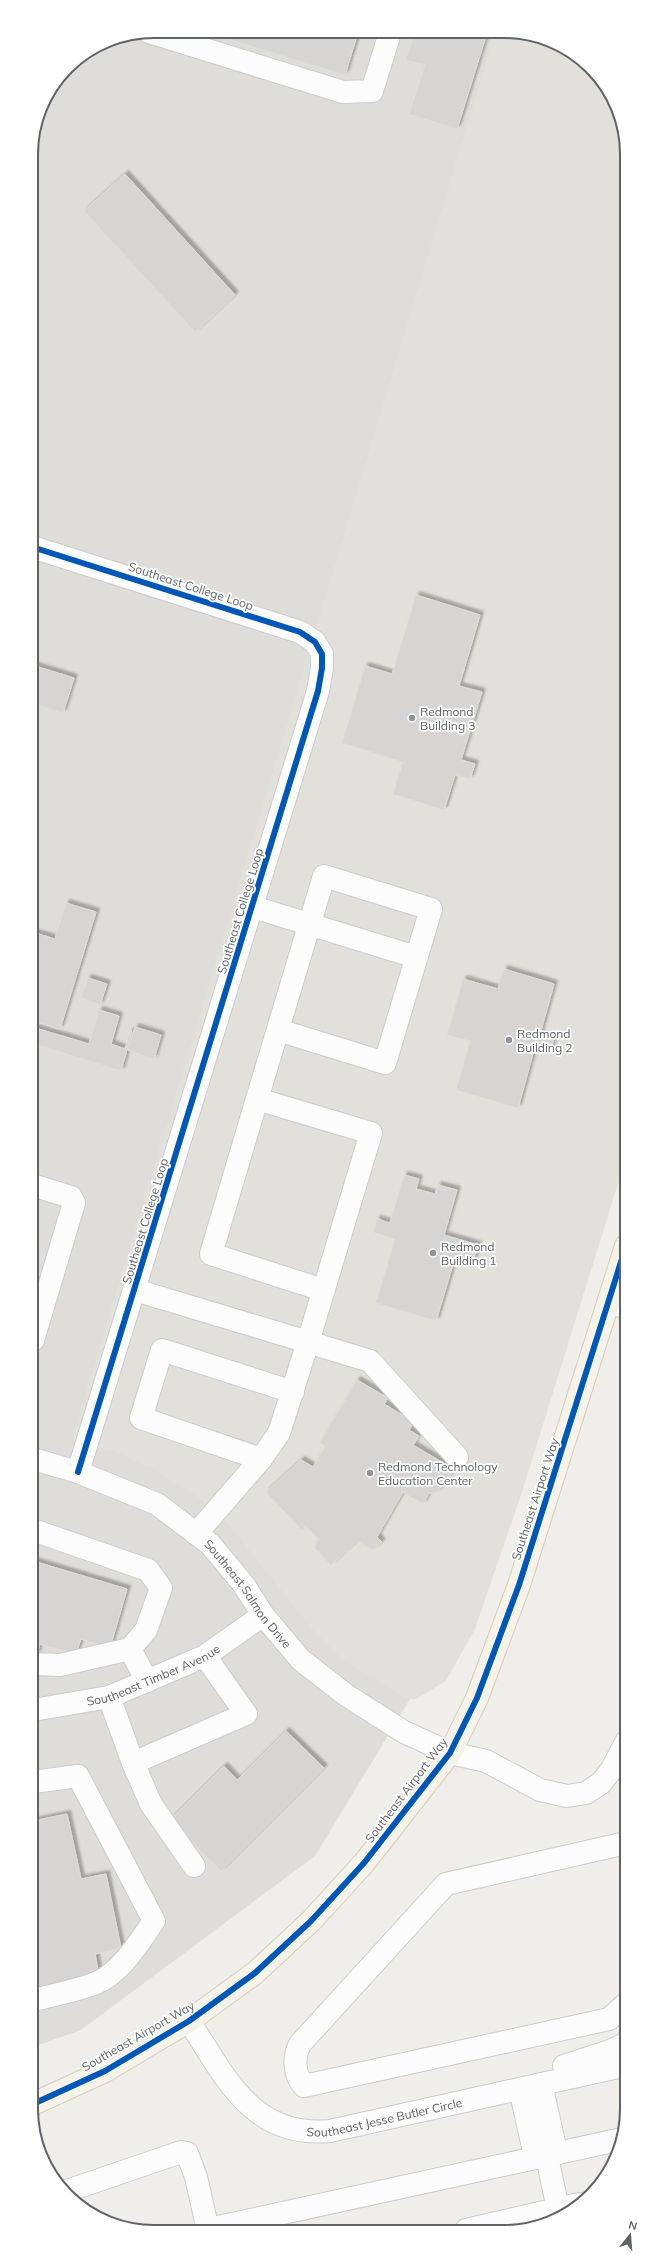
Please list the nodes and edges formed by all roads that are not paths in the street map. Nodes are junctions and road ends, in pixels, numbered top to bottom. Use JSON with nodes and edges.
{"nodes":[{"id":1,"x":168,"y":38,"type":"edge"},
{"id":2,"x":388,"y":38,"type":"edge"},
{"id":3,"x":38,"y":549,"type":"edge"},
{"id":4,"x":253,"y":907,"type":"junction"},
{"id":5,"x":310,"y":925,"type":"junction"},
{"id":6,"x":416,"y":957,"type":"junction"},
{"id":7,"x":278,"y":1030,"type":"junction"},
{"id":8,"x":257,"y":1099,"type":"junction"},
{"id":9,"x":38,"y":1187,"type":"edge"},
{"id":10,"x":620,"y":1285,"type":"edge"},
{"id":11,"x":135,"y":1290,"type":"junction"},
{"id":12,"x":323,"y":1290,"type":"junction"},
{"id":13,"x":617,"y":1305,"type":"edge"},
{"id":14,"x":38,"y":1320,"type":"edge"},
{"id":15,"x":308,"y":1342,"type":"junction"},
{"id":16,"x":293,"y":1392,"type":"junction"},
{"id":17,"x":457,"y":1457,"type":"dead end"},
{"id":18,"x":260,"y":1459,"type":"junction"},
{"id":19,"x":38,"y":1460,"type":"edge"},
{"id":20,"x":78,"y":1472,"type":"junction"},
{"id":21,"x":38,"y":1532,"type":"edge"},
{"id":22,"x":196,"y":1534,"type":"junction"},
{"id":23,"x":264,"y":1615,"type":"junction"},
{"id":24,"x":130,"y":1649,"type":"junction"},
{"id":25,"x":205,"y":1656,"type":"junction"},
{"id":26,"x":38,"y":1664,"type":"edge"},
{"id":27,"x":147,"y":1681,"type":"junction"},
{"id":28,"x":109,"y":1697,"type":"junction"},
{"id":29,"x":38,"y":1709,"type":"edge"},
{"id":30,"x":450,"y":1753,"type":"junction"},
{"id":31,"x":620,"y":1754,"type":"edge"},
{"id":32,"x":132,"y":1763,"type":"junction"},
{"id":33,"x":38,"y":1781,"type":"edge"},
{"id":34,"x":620,"y":1844,"type":"edge"},
{"id":35,"x":194,"y":1866,"type":"dead end"},
{"id":36,"x":38,"y":1999,"type":"edge"},
{"id":37,"x":620,"y":2009,"type":"edge"},
{"id":38,"x":189,"y":2021,"type":"junction"},
{"id":39,"x":620,"y":2046,"type":"edge"},
{"id":40,"x":620,"y":2067,"type":"edge"},
{"id":41,"x":531,"y":2087,"type":"junction"},
{"id":42,"x":38,"y":2102,"type":"edge"},
{"id":43,"x":615,"y":2141,"type":"edge"},
{"id":44,"x":546,"y":2157,"type":"junction"},
{"id":45,"x":71,"y":2190,"type":"edge"},
{"id":46,"x":566,"y":2207,"type":"edge"},
{"id":47,"x":558,"y":2208,"type":"junction"},
{"id":48,"x":207,"y":2225,"type":"edge"},
{"id":49,"x":252,"y":2225,"type":"edge"},
{"id":50,"x":487,"y":2225,"type":"edge"}],
"edges":[{"from":1,"to":2,"type":"street"},
{"from":3,"to":4,"type":"street","name":"Southeast College Loop"},
{"from":4,"to":5,"type":"street"},
{"from":4,"to":11,"type":"street","name":"Southeast College Loop"},
{"from":5,"to":6,"type":"street"},
{"from":5,"to":6,"type":"street"},
{"from":5,"to":7,"type":"street"},
{"from":6,"to":7,"type":"street"},
{"from":7,"to":8,"type":"street"},
{"from":8,"to":12,"type":"street"},
{"from":8,"to":12,"type":"street"},
{"from":9,"to":14,"type":"street"},
{"from":10,"to":13,"type":"main road","name":"Southeast Airport Way"},
{"from":11,"to":15,"type":"street"},
{"from":11,"to":20,"type":"street","name":"Southeast College Loop"},
{"from":12,"to":15,"type":"street"},
{"from":13,"to":30,"type":"main road","name":"Southeast Airport Way"},
{"from":15,"to":16,"type":"street"},
{"from":15,"to":17,"type":"street"},
{"from":16,"to":18,"type":"street"},
{"from":16,"to":18,"type":"street"},
{"from":18,"to":22,"type":"street"},
{"from":19,"to":20,"type":"street","name":"Southeast Salmon Drive"},
{"from":20,"to":22,"type":"street","name":"Southeast Salmon Drive"},
{"from":21,"to":24,"type":"street"},
{"from":22,"to":23,"type":"street","name":"Southeast Salmon Drive"},
{"from":23,"to":25,"type":"street","name":"Southeast Timber Avenue"},
{"from":23,"to":30,"type":"street","name":"Southeast Salmon Drive"},
{"from":24,"to":26,"type":"street"},
{"from":24,"to":27,"type":"street"},
{"from":25,"to":27,"type":"street","name":"Southeast Timber Avenue"},
{"from":25,"to":32,"type":"street"},
{"from":27,"to":28,"type":"street","name":"Southeast Timber Avenue"},
{"from":28,"to":29,"type":"street","name":"Southeast Timber Avenue"},
{"from":28,"to":32,"type":"street"},
{"from":30,"to":31,"type":"street"},
{"from":30,"to":38,"type":"main road","name":"Southeast Airport Way"},
{"from":32,"to":35,"type":"street"},
{"from":33,"to":36,"type":"street"},
{"from":34,"to":37,"type":"street"},
{"from":38,"to":41,"type":"street","name":"Southeast Jesse Butler Circle"},
{"from":38,"to":42,"type":"main road","name":"Southeast Airport Way"},
{"from":39,"to":41,"type":"street"},
{"from":40,"to":41,"type":"street","name":"Southeast Jesse Butler Circle"},
{"from":41,"to":44,"type":"street"},
{"from":43,"to":44,"type":"street"},
{"from":44,"to":47,"type":"street"},
{"from":44,"to":49,"type":"street"},
{"from":45,"to":48,"type":"street"},
{"from":46,"to":47,"type":"street"},
{"from":47,"to":50,"type":"street"}]}
